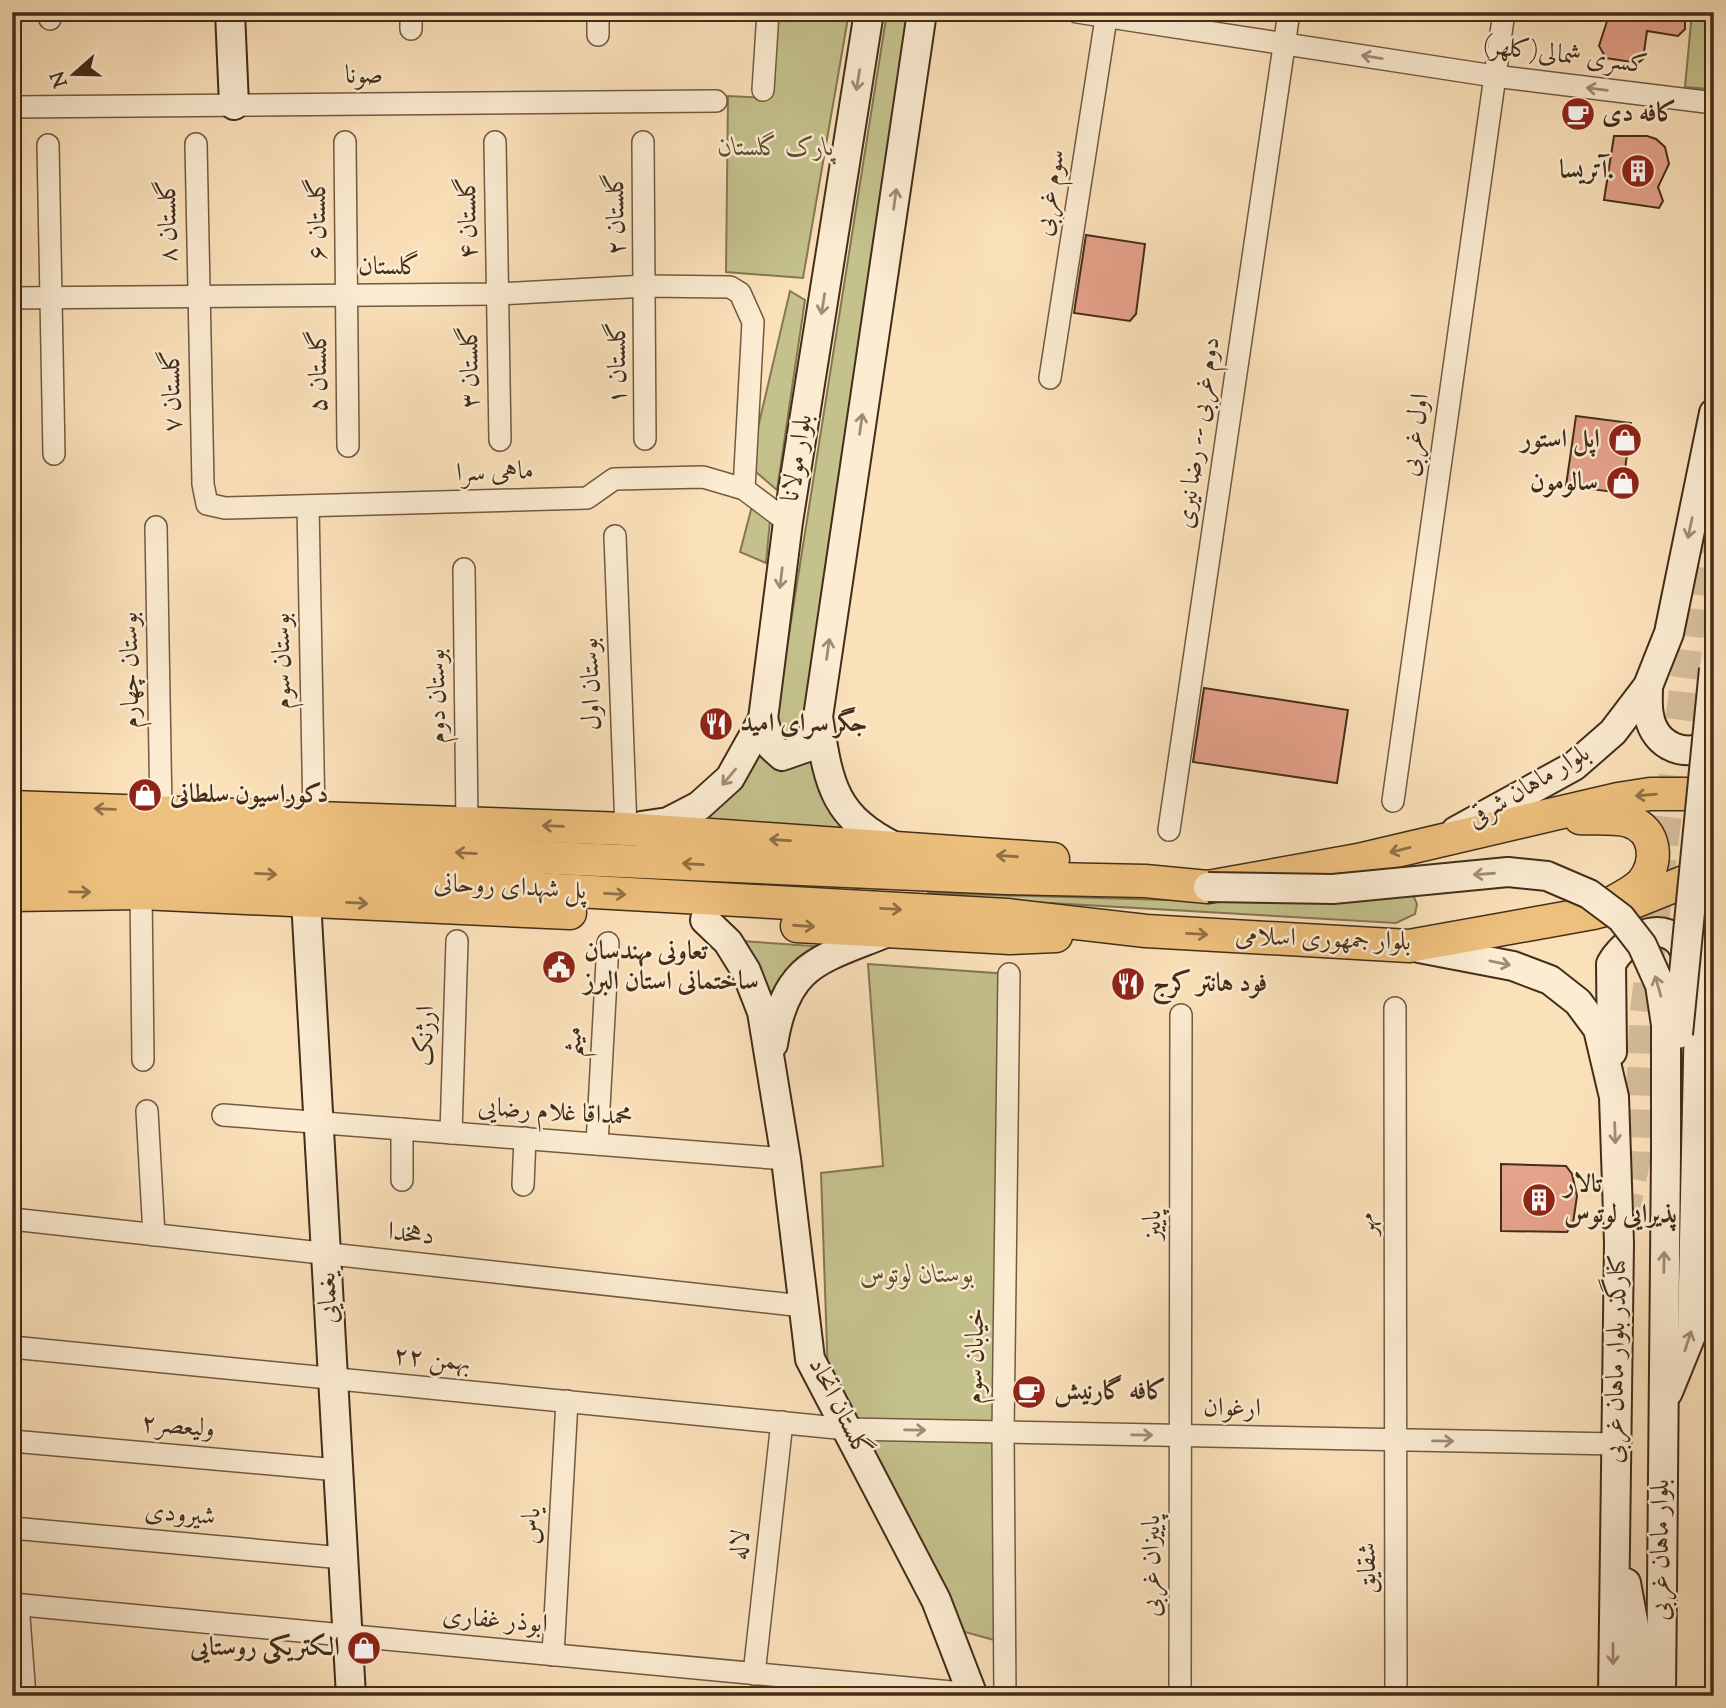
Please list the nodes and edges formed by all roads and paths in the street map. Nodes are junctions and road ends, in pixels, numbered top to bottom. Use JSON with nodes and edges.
{"nodes":[{"id":1,"x":230,"y":12,"type":"edge"},
{"id":2,"x":598,"y":12,"type":"edge"},
{"id":3,"x":768,"y":12,"type":"edge"},
{"id":4,"x":869,"y":12,"type":"edge"},
{"id":5,"x":922,"y":12,"type":"edge"},
{"id":6,"x":1077,"y":12,"type":"edge"},
{"id":7,"x":1289,"y":12,"type":"edge"},
{"id":8,"x":1503,"y":12,"type":"edge"},
{"id":9,"x":1107,"y":15,"type":"edge"},
{"id":10,"x":598,"y":35,"type":"dead end"},
{"id":11,"x":1285,"y":44,"type":"junction"},
{"id":12,"x":1494,"y":76,"type":"junction"},
{"id":13,"x":764,"y":90,"type":"dead end"},
{"id":14,"x":716,"y":101,"type":"dead end"},
{"id":15,"x":1714,"y":103,"type":"edge"},
{"id":16,"x":234,"y":105,"type":"junction"},
{"id":17,"x":12,"y":107,"type":"edge"},
{"id":18,"x":345,"y":142,"type":"dead end"},
{"id":19,"x":495,"y":142,"type":"dead end"},
{"id":20,"x":643,"y":142,"type":"dead end"},
{"id":21,"x":196,"y":144,"type":"dead end"},
{"id":22,"x":48,"y":145,"type":"dead end"},
{"id":23,"x":646,"y":286,"type":"junction"},
{"id":24,"x":498,"y":294,"type":"junction"},
{"id":25,"x":346,"y":295,"type":"junction"},
{"id":26,"x":199,"y":296,"type":"junction"},
{"id":27,"x":12,"y":298,"type":"edge"},
{"id":28,"x":51,"y":298,"type":"junction"},
{"id":29,"x":1050,"y":378,"type":"dead end"},
{"id":30,"x":1714,"y":413,"type":"edge"},
{"id":31,"x":645,"y":439,"type":"dead end"},
{"id":32,"x":500,"y":440,"type":"dead end"},
{"id":33,"x":348,"y":446,"type":"dead end"},
{"id":34,"x":54,"y":454,"type":"dead end"},
{"id":35,"x":202,"y":484,"type":"joint"},
{"id":36,"x":744,"y":489,"type":"junction"},
{"id":37,"x":309,"y":506,"type":"junction"},
{"id":38,"x":788,"y":523,"type":"junction"},
{"id":39,"x":156,"y":527,"type":"dead end"},
{"id":40,"x":615,"y":536,"type":"dead end"},
{"id":41,"x":464,"y":569,"type":"dead end"},
{"id":42,"x":1714,"y":669,"type":"edge"},
{"id":43,"x":1648,"y":686,"type":"junction"},
{"id":44,"x":818,"y":717,"type":"junction"},
{"id":45,"x":763,"y":719,"type":"junction"},
{"id":46,"x":1714,"y":741,"type":"edge"},
{"id":47,"x":1714,"y":794,"type":"edge"},
{"id":48,"x":1393,"y":801,"type":"dead end"},
{"id":49,"x":12,"y":807,"type":"edge"},
{"id":50,"x":1714,"y":808,"type":"edge"},
{"id":51,"x":161,"y":811,"type":"junction"},
{"id":52,"x":314,"y":816,"type":"junction"},
{"id":53,"x":1541,"y":817,"type":"junction"},
{"id":54,"x":467,"y":822,"type":"junction"},
{"id":55,"x":625,"y":829,"type":"junction"},
{"id":56,"x":1169,"y":830,"type":"dead end"},
{"id":57,"x":12,"y":834,"type":"edge"},
{"id":58,"x":1439,"y":840,"type":"junction"},
{"id":59,"x":1714,"y":843,"type":"edge"},
{"id":60,"x":900,"y":849,"type":"junction"},
{"id":61,"x":12,"y":865,"type":"edge"},
{"id":62,"x":1714,"y":870,"type":"edge"},
{"id":63,"x":1006,"y":878,"type":"joint"},
{"id":64,"x":1145,"y":881,"type":"junction"},
{"id":65,"x":1208,"y":887,"type":"junction"},
{"id":66,"x":141,"y":893,"type":"junction"},
{"id":67,"x":12,"y":895,"type":"edge"},
{"id":68,"x":306,"y":900,"type":"junction"},
{"id":69,"x":1007,"y":915,"type":"joint"},
{"id":70,"x":705,"y":920,"type":"junction"},
{"id":71,"x":1547,"y":923,"type":"junction"},
{"id":72,"x":890,"y":931,"type":"junction"},
{"id":73,"x":1146,"y":931,"type":"junction"},
{"id":74,"x":1714,"y":932,"type":"edge"},
{"id":75,"x":457,"y":941,"type":"dead end"},
{"id":76,"x":608,"y":943,"type":"dead end"},
{"id":77,"x":1409,"y":946,"type":"junction"},
{"id":78,"x":1009,"y":974,"type":"dead end"},
{"id":79,"x":1395,"y":1008,"type":"dead end"},
{"id":80,"x":1181,"y":1015,"type":"dead end"},
{"id":81,"x":1699,"y":1016,"type":"junction"},
{"id":82,"x":771,"y":1057,"type":"junction"},
{"id":83,"x":143,"y":1060,"type":"dead end"},
{"id":84,"x":1614,"y":1097,"type":"junction"},
{"id":85,"x":147,"y":1111,"type":"dead end"},
{"id":86,"x":223,"y":1115,"type":"dead end"},
{"id":87,"x":319,"y":1124,"type":"junction"},
{"id":88,"x":402,"y":1129,"type":"junction"},
{"id":89,"x":451,"y":1133,"type":"junction"},
{"id":90,"x":525,"y":1138,"type":"junction"},
{"id":91,"x":597,"y":1144,"type":"junction"},
{"id":92,"x":1666,"y":1152,"type":"junction"},
{"id":93,"x":786,"y":1159,"type":"junction"},
{"id":94,"x":402,"y":1180,"type":"dead end"},
{"id":95,"x":523,"y":1185,"type":"dead end"},
{"id":96,"x":12,"y":1219,"type":"edge"},
{"id":97,"x":154,"y":1235,"type":"junction"},
{"id":98,"x":326,"y":1253,"type":"junction"},
{"id":99,"x":803,"y":1306,"type":"junction"},
{"id":100,"x":12,"y":1347,"type":"edge"},
{"id":101,"x":333,"y":1378,"type":"junction"},
{"id":102,"x":567,"y":1401,"type":"junction"},
{"id":103,"x":1662,"y":1404,"type":"junction"},
{"id":104,"x":782,"y":1422,"type":"junction"},
{"id":105,"x":847,"y":1429,"type":"junction"},
{"id":106,"x":1003,"y":1432,"type":"junction"},
{"id":107,"x":1180,"y":1436,"type":"junction"},
{"id":108,"x":1395,"y":1440,"type":"junction"},
{"id":109,"x":12,"y":1441,"type":"edge"},
{"id":110,"x":1616,"y":1444,"type":"junction"},
{"id":111,"x":338,"y":1470,"type":"junction"},
{"id":112,"x":1614,"y":1507,"type":"junction"},
{"id":113,"x":12,"y":1528,"type":"edge"},
{"id":114,"x":343,"y":1558,"type":"junction"},
{"id":115,"x":15,"y":1604,"type":"edge"},
{"id":116,"x":348,"y":1635,"type":"junction"},
{"id":117,"x":553,"y":1655,"type":"junction"},
{"id":118,"x":754,"y":1674,"type":"junction"},
{"id":119,"x":973,"y":1695,"type":"edge"},
{"id":120,"x":25,"y":1696,"type":"edge"},
{"id":121,"x":351,"y":1696,"type":"edge"},
{"id":122,"x":1005,"y":1696,"type":"edge"},
{"id":123,"x":1180,"y":1696,"type":"edge"},
{"id":124,"x":1396,"y":1696,"type":"edge"},
{"id":125,"x":1613,"y":1696,"type":"edge"},
{"id":126,"x":1634,"y":1696,"type":"edge"},
{"id":127,"x":1661,"y":1696,"type":"edge"}],
"edges":[{"from":1,"to":16,"type":"main road"},
{"from":2,"to":10,"type":"street"},
{"from":3,"to":13,"type":"street"},
{"from":4,"to":38,"type":"main road","name":"بلوار مولانا","one_way":true},
{"from":44,"to":5,"type":"main road","one_way":true},
{"from":6,"to":9,"type":"street","name":"کسری شمالی(کلهر)"},
{"from":7,"to":11,"type":"street","name":"دوم غربی -- رضا نیری"},
{"from":8,"to":12,"type":"street","name":"اول غربی"},
{"from":9,"to":11,"type":"street","name":"کسری شمالی(کلهر)"},
{"from":9,"to":29,"type":"street","name":"سوم غربی"},
{"from":12,"to":11,"type":"street","name":"کسری شمالی(کلهر)","one_way":true},
{"from":11,"to":56,"type":"street","name":"دوم غربی -- رضا نیری"},
{"from":15,"to":12,"type":"street","name":"کسری شمالی(کلهر)","one_way":true},
{"from":12,"to":48,"type":"street","name":"اول غربی"},
{"from":14,"to":16,"type":"street","name":"صونا"},
{"from":16,"to":17,"type":"street","name":"صونا"},
{"from":18,"to":25,"type":"street","name":"گلستان ۶"},
{"from":19,"to":24,"type":"street","name":"گلستان ۴"},
{"from":20,"to":23,"type":"street","name":"گلستان ۲"},
{"from":21,"to":26,"type":"street","name":"گلستان ۸"},
{"from":22,"to":28,"type":"street"},
{"from":23,"to":24,"type":"street","name":"گلستان"},
{"from":23,"to":31,"type":"street","name":"گلستان ۱"},
{"from":23,"to":36,"type":"street","name":"گلستان"},
{"from":24,"to":25,"type":"street","name":"گلستان"},
{"from":24,"to":32,"type":"street","name":"گلستان ۳"},
{"from":25,"to":26,"type":"street","name":"گلستان"},
{"from":25,"to":33,"type":"street","name":"گلستان ۵"},
{"from":26,"to":28,"type":"street","name":"گلستان"},
{"from":26,"to":35,"type":"street","name":"گلستان ۷"},
{"from":27,"to":28,"type":"street","name":"گلستان"},
{"from":28,"to":34,"type":"street"},
{"from":30,"to":43,"type":"main road","name":"بلوار ماهان شرقی","one_way":true},
{"from":35,"to":37,"type":"street","name":"ماهی سرا"},
{"from":36,"to":37,"type":"street","name":"ماهی سرا"},
{"from":36,"to":38,"type":"street","name":"ماهی سرا"},
{"from":37,"to":52,"type":"street","name":"بوستان سوم"},
{"from":38,"to":45,"type":"main road","name":"بلوار مولانا","one_way":true},
{"from":39,"to":51,"type":"street","name":"بوستان چهارم"},
{"from":40,"to":55,"type":"street","name":"بوستان اول"},
{"from":41,"to":54,"type":"street","name":"بوستان دوم"},
{"from":42,"to":92,"type":"main road","bridge":true},
{"from":43,"to":46,"type":"main road"},
{"from":43,"to":58,"type":"main road","name":"بلوار ماهان شرقی"},
{"from":44,"to":45,"type":"main road"},
{"from":44,"to":60,"type":"main road"},
{"from":45,"to":55,"type":"main road","name":"بلوار مولانا","one_way":true},
{"from":47,"to":53,"type":"main road","name":"بلوار جمهوری اسلامی","one_way":true},
{"from":51,"to":49,"type":"main road","one_way":true},
{"from":50,"to":59,"type":"main road"},
{"from":51,"to":52,"type":"main road"},
{"from":52,"to":54,"type":"main road"},
{"from":53,"to":58,"type":"main road","name":"بلوار جمهوری اسلامی"},
{"from":53,"to":71,"type":"main road"},
{"from":55,"to":54,"type":"main road","one_way":true},
{"from":60,"to":55,"type":"main road","one_way":true},
{"from":63,"to":57,"type":"main road","name":"پل شهدای روحانی","one_way":true},
{"from":58,"to":65,"type":"main road","name":"بلوار جمهوری اسلامی","one_way":true},
{"from":64,"to":60,"type":"main road","one_way":true},
{"from":61,"to":69,"type":"main road","name":"پل شهدای روحانی","one_way":true},
{"from":62,"to":71,"type":"main road","name":"بلوار جمهوری اسلامی"},
{"from":63,"to":64,"type":"main road","name":"بلوار جمهوری اسلامی"},
{"from":64,"to":65,"type":"main road","name":"بلوار جمهوری اسلامی"},
{"from":92,"to":65,"type":"main road","one_way":true,"bridge":true},
{"from":67,"to":66,"type":"main road","one_way":true},
{"from":66,"to":68,"type":"main road"},
{"from":66,"to":83,"type":"street"},
{"from":68,"to":70,"type":"main road","one_way":true},
{"from":68,"to":87,"type":"main road","name":"یغمایی"},
{"from":69,"to":73,"type":"main road","name":"بلوار جمهوری اسلامی"},
{"from":70,"to":72,"type":"main road","one_way":true},
{"from":70,"to":82,"type":"main road"},
{"from":71,"to":77,"type":"main road","name":"بلوار جمهوری اسلامی"},
{"from":72,"to":73,"type":"main road"},
{"from":72,"to":82,"type":"main road"},
{"from":73,"to":77,"type":"main road","name":"بلوار جمهوری اسلامی","one_way":true},
{"from":74,"to":81,"type":"main road","name":"بلوار ماهان غربی"},
{"from":75,"to":89,"type":"street","name":"ارژنک"},
{"from":76,"to":91,"type":"street","name":"میثم"},
{"from":77,"to":84,"type":"main road","name":"کنارگذر بلوار ماهان غربی","one_way":true},
{"from":78,"to":106,"type":"street","name":"خیابان سوم"},
{"from":79,"to":108,"type":"street","name":"مهر"},
{"from":80,"to":107,"type":"street","name":"پاییز"},
{"from":81,"to":84,"type":"main road"},
{"from":103,"to":81,"type":"main road","name":"بلوار ماهان غربی","one_way":true},
{"from":82,"to":93,"type":"main road","name":"گلستان اتحاد"},
{"from":84,"to":110,"type":"main road","name":"کنارگذر بلوار ماهان غربی","one_way":true},
{"from":85,"to":97,"type":"street"},
{"from":86,"to":87,"type":"street","name":"محمداقا غلام رضایی"},
{"from":87,"to":88,"type":"street","name":"محمداقا غلام رضایی"},
{"from":87,"to":98,"type":"main road","name":"یغمایی"},
{"from":88,"to":89,"type":"street","name":"محمداقا غلام رضایی"},
{"from":88,"to":94,"type":"street"},
{"from":89,"to":90,"type":"street","name":"محمداقا غلام رضایی"},
{"from":90,"to":91,"type":"street","name":"محمداقا غلام رضایی"},
{"from":90,"to":95,"type":"street"},
{"from":91,"to":93,"type":"street","name":"محمداقا غلام رضایی"},
{"from":103,"to":92,"type":"main road","name":"بلوار ماهان غربی","one_way":true},
{"from":93,"to":99,"type":"main road","name":"گلستان اتحاد"},
{"from":96,"to":97,"type":"street","name":"دهخدا"},
{"from":97,"to":98,"type":"street","name":"دهخدا"},
{"from":98,"to":99,"type":"street","name":"دهخدا"},
{"from":98,"to":101,"type":"main road","name":"یغمایی"},
{"from":99,"to":105,"type":"main road","name":"گلستان اتحاد"},
{"from":100,"to":101,"type":"street","name":"۲۲ بهمن"},
{"from":101,"to":102,"type":"street","name":"۲۲ بهمن"},
{"from":101,"to":111,"type":"main road","name":"یغمایی"},
{"from":102,"to":104,"type":"street","name":"۲۲ بهمن"},
{"from":102,"to":117,"type":"street","name":"یاس"},
{"from":103,"to":127,"type":"main road","name":"بلوار ماهان غربی"},
{"from":104,"to":105,"type":"street","name":"۲۲ بهمن"},
{"from":104,"to":118,"type":"street","name":"لاله"},
{"from":105,"to":106,"type":"street","name":"ارغوان","one_way":true},
{"from":105,"to":119,"type":"main road","name":"گلستان اتحاد"},
{"from":106,"to":107,"type":"street","name":"ارغوان","one_way":true},
{"from":106,"to":122,"type":"street","name":"خیابان سوم"},
{"from":107,"to":108,"type":"street","name":"ارغوان"},
{"from":107,"to":123,"type":"street","name":"پاییزان غربی"},
{"from":108,"to":110,"type":"street","name":"ارغوان","one_way":true},
{"from":108,"to":124,"type":"street","name":"شقایق"},
{"from":109,"to":111,"type":"street","name":"ولیعصر۲"},
{"from":110,"to":112,"type":"main road","name":"کنارگذر بلوار ماهان غربی"},
{"from":111,"to":114,"type":"main road","name":"یغمایی"},
{"from":112,"to":125,"type":"main road","name":"کنارگذر بلوار ماهان غربی","one_way":true},
{"from":112,"to":126,"type":"main road","name":"بلوار ماهان غربی"},
{"from":113,"to":114,"type":"street","name":"شیرودی"},
{"from":114,"to":116,"type":"main road","name":"یغمایی"},
{"from":115,"to":116,"type":"street","name":"ابوذر غفاری"},
{"from":115,"to":120,"type":"street"},
{"from":116,"to":117,"type":"street","name":"ابوذر غفاری"},
{"from":116,"to":121,"type":"main road","name":"یغمایی"},
{"from":117,"to":118,"type":"street","name":"ابوذر غفاری"},
{"from":118,"to":119,"type":"street","name":"ابوذر غفاری"}]}
